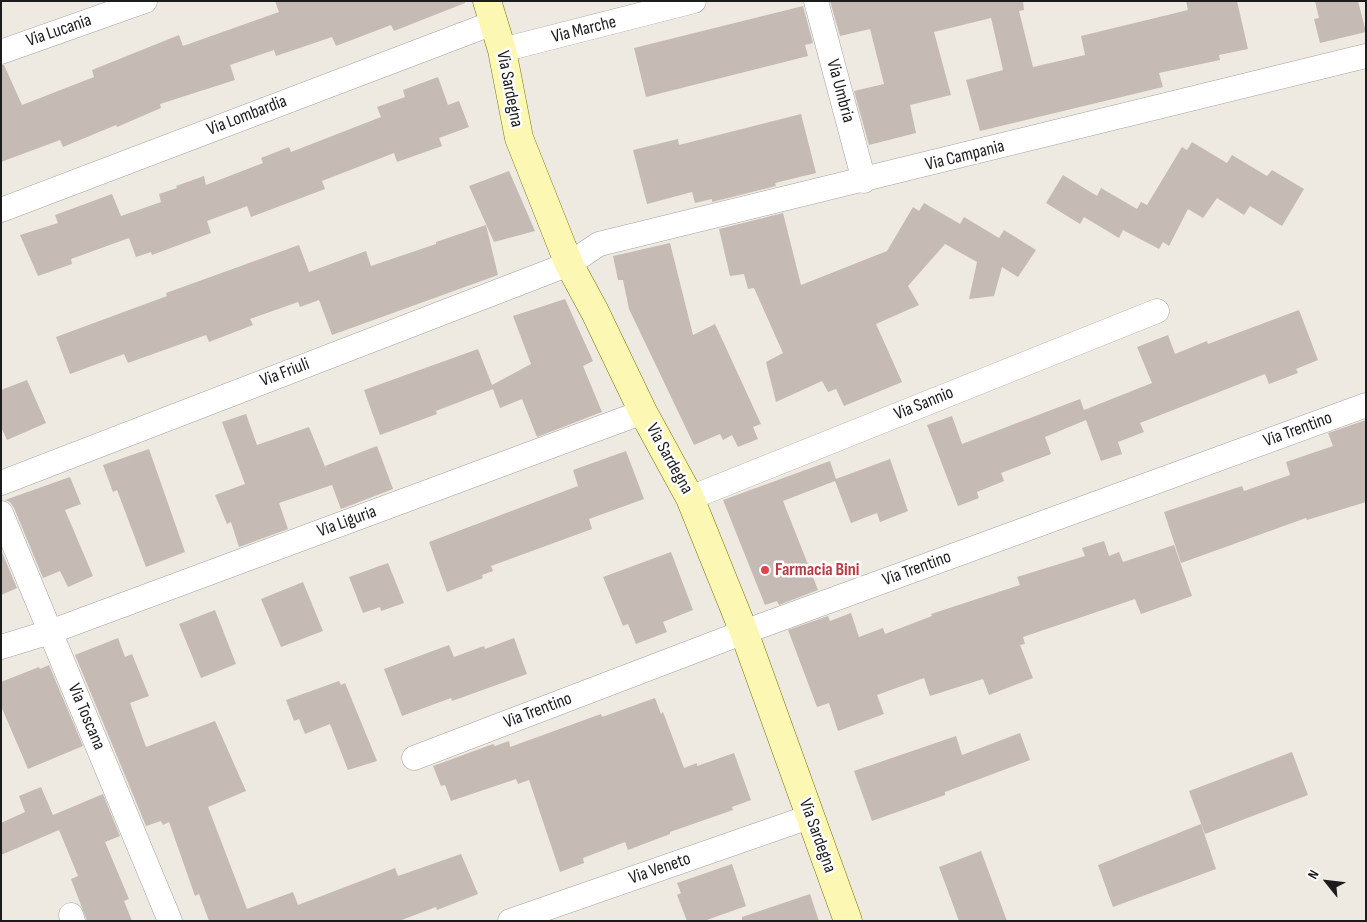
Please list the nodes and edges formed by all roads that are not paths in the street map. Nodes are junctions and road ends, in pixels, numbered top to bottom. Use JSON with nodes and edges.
{"nodes":[{"id":1,"x":145,"y":1,"type":"edge"},
{"id":2,"x":694,"y":1,"type":"edge"},
{"id":3,"x":816,"y":1,"type":"edge"},
{"id":4,"x":490,"y":12,"type":"edge"},
{"id":5,"x":502,"y":50,"type":"junction"},
{"id":6,"x":1,"y":52,"type":"edge"},
{"id":7,"x":1366,"y":56,"type":"edge"},
{"id":8,"x":864,"y":181,"type":"junction"},
{"id":9,"x":1,"y":210,"type":"edge"},
{"id":10,"x":569,"y":264,"type":"junction"},
{"id":11,"x":1157,"y":311,"type":"dead end"},
{"id":12,"x":1366,"y":405,"type":"edge"},
{"id":13,"x":643,"y":412,"type":"junction"},
{"id":14,"x":1,"y":483,"type":"edge"},
{"id":15,"x":690,"y":498,"type":"junction"},
{"id":16,"x":1,"y":513,"type":"edge"},
{"id":17,"x":50,"y":632,"type":"junction"},
{"id":18,"x":744,"y":632,"type":"junction"},
{"id":19,"x":1,"y":646,"type":"edge"},
{"id":20,"x":414,"y":758,"type":"dead end"},
{"id":21,"x":809,"y":817,"type":"junction"},
{"id":22,"x":170,"y":921,"type":"edge"},
{"id":23,"x":510,"y":921,"type":"edge"},
{"id":24,"x":848,"y":921,"type":"edge"}],
"edges":[{"from":1,"to":6,"type":"street","name":"Via Lucania"},
{"from":2,"to":5,"type":"street","name":"Via Marche"},
{"from":3,"to":8,"type":"street","name":"Via Umbria"},
{"from":4,"to":5,"type":"street","name":"Via Sardegna"},
{"from":4,"to":9,"type":"street","name":"Via Lombardia"},
{"from":5,"to":10,"type":"street","name":"Via Sardegna"},
{"from":7,"to":8,"type":"street","name":"Via Campania"},
{"from":8,"to":10,"type":"street","name":"Via Campania"},
{"from":10,"to":13,"type":"street","name":"Via Sardegna"},
{"from":10,"to":14,"type":"street","name":"Via Friuli"},
{"from":11,"to":15,"type":"street","name":"Via Sannio"},
{"from":12,"to":18,"type":"street","name":"Via Trentino"},
{"from":13,"to":15,"type":"street","name":"Via Sardegna"},
{"from":13,"to":17,"type":"street","name":"Via Liguria"},
{"from":15,"to":18,"type":"street","name":"Via Sardegna"},
{"from":16,"to":17,"type":"street","name":"Via Toscana"},
{"from":17,"to":19,"type":"street","name":"Via Liguria"},
{"from":17,"to":22,"type":"street","name":"Via Toscana"},
{"from":18,"to":20,"type":"street","name":"Via Trentino"},
{"from":18,"to":21,"type":"street","name":"Via Sardegna"},
{"from":21,"to":23,"type":"street","name":"Via Veneto"},
{"from":21,"to":24,"type":"street","name":"Via Sardegna"}]}
